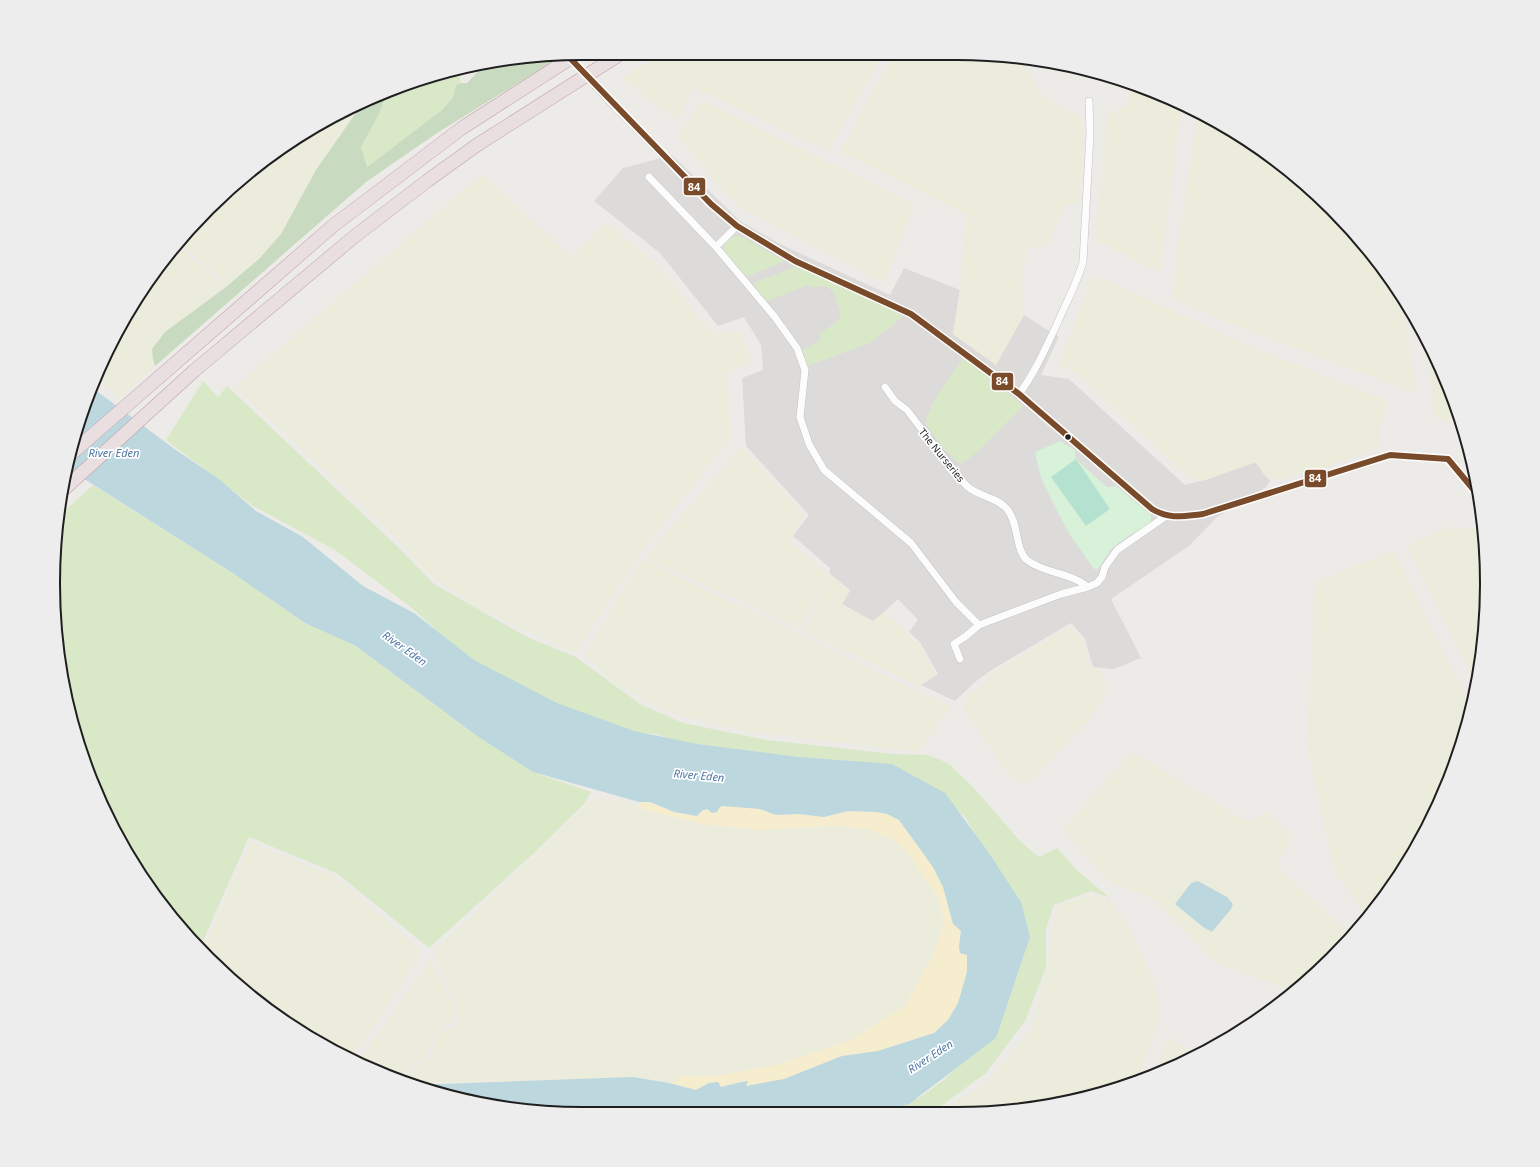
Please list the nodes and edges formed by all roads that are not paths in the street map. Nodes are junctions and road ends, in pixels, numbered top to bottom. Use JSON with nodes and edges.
{"nodes":[{"id":1,"x":567,"y":60,"type":"edge"},
{"id":2,"x":572,"y":60,"type":"edge"},
{"id":3,"x":611,"y":60,"type":"edge"},
{"id":4,"x":1089,"y":101,"type":"dead end"},
{"id":5,"x":649,"y":177,"type":"dead end"},
{"id":6,"x":736,"y":226,"type":"junction"},
{"id":7,"x":716,"y":247,"type":"junction"},
{"id":8,"x":885,"y":387,"type":"dead end"},
{"id":9,"x":1019,"y":394,"type":"junction"},
{"id":10,"x":78,"y":448,"type":"edge"},
{"id":11,"x":69,"y":484,"type":"edge"},
{"id":12,"x":1471,"y":487,"type":"edge"},
{"id":13,"x":1166,"y":516,"type":"junction"},
{"id":14,"x":1088,"y":587,"type":"junction"},
{"id":15,"x":979,"y":625,"type":"junction"},
{"id":16,"x":960,"y":659,"type":"dead end"}],
"edges":[{"from":1,"to":10,"type":"highway"},
{"from":2,"to":6,"type":"street","bridge":true},
{"from":3,"to":11,"type":"highway"},
{"from":4,"to":9,"type":"street"},
{"from":5,"to":7,"type":"street"},
{"from":6,"to":7,"type":"street"},
{"from":6,"to":9,"type":"street"},
{"from":7,"to":15,"type":"street"},
{"from":8,"to":14,"type":"street","name":"The Nurseries"},
{"from":9,"to":13,"type":"street"},
{"from":12,"to":13,"type":"street"},
{"from":13,"to":14,"type":"street"},
{"from":14,"to":15,"type":"street"},
{"from":15,"to":16,"type":"street"}]}
